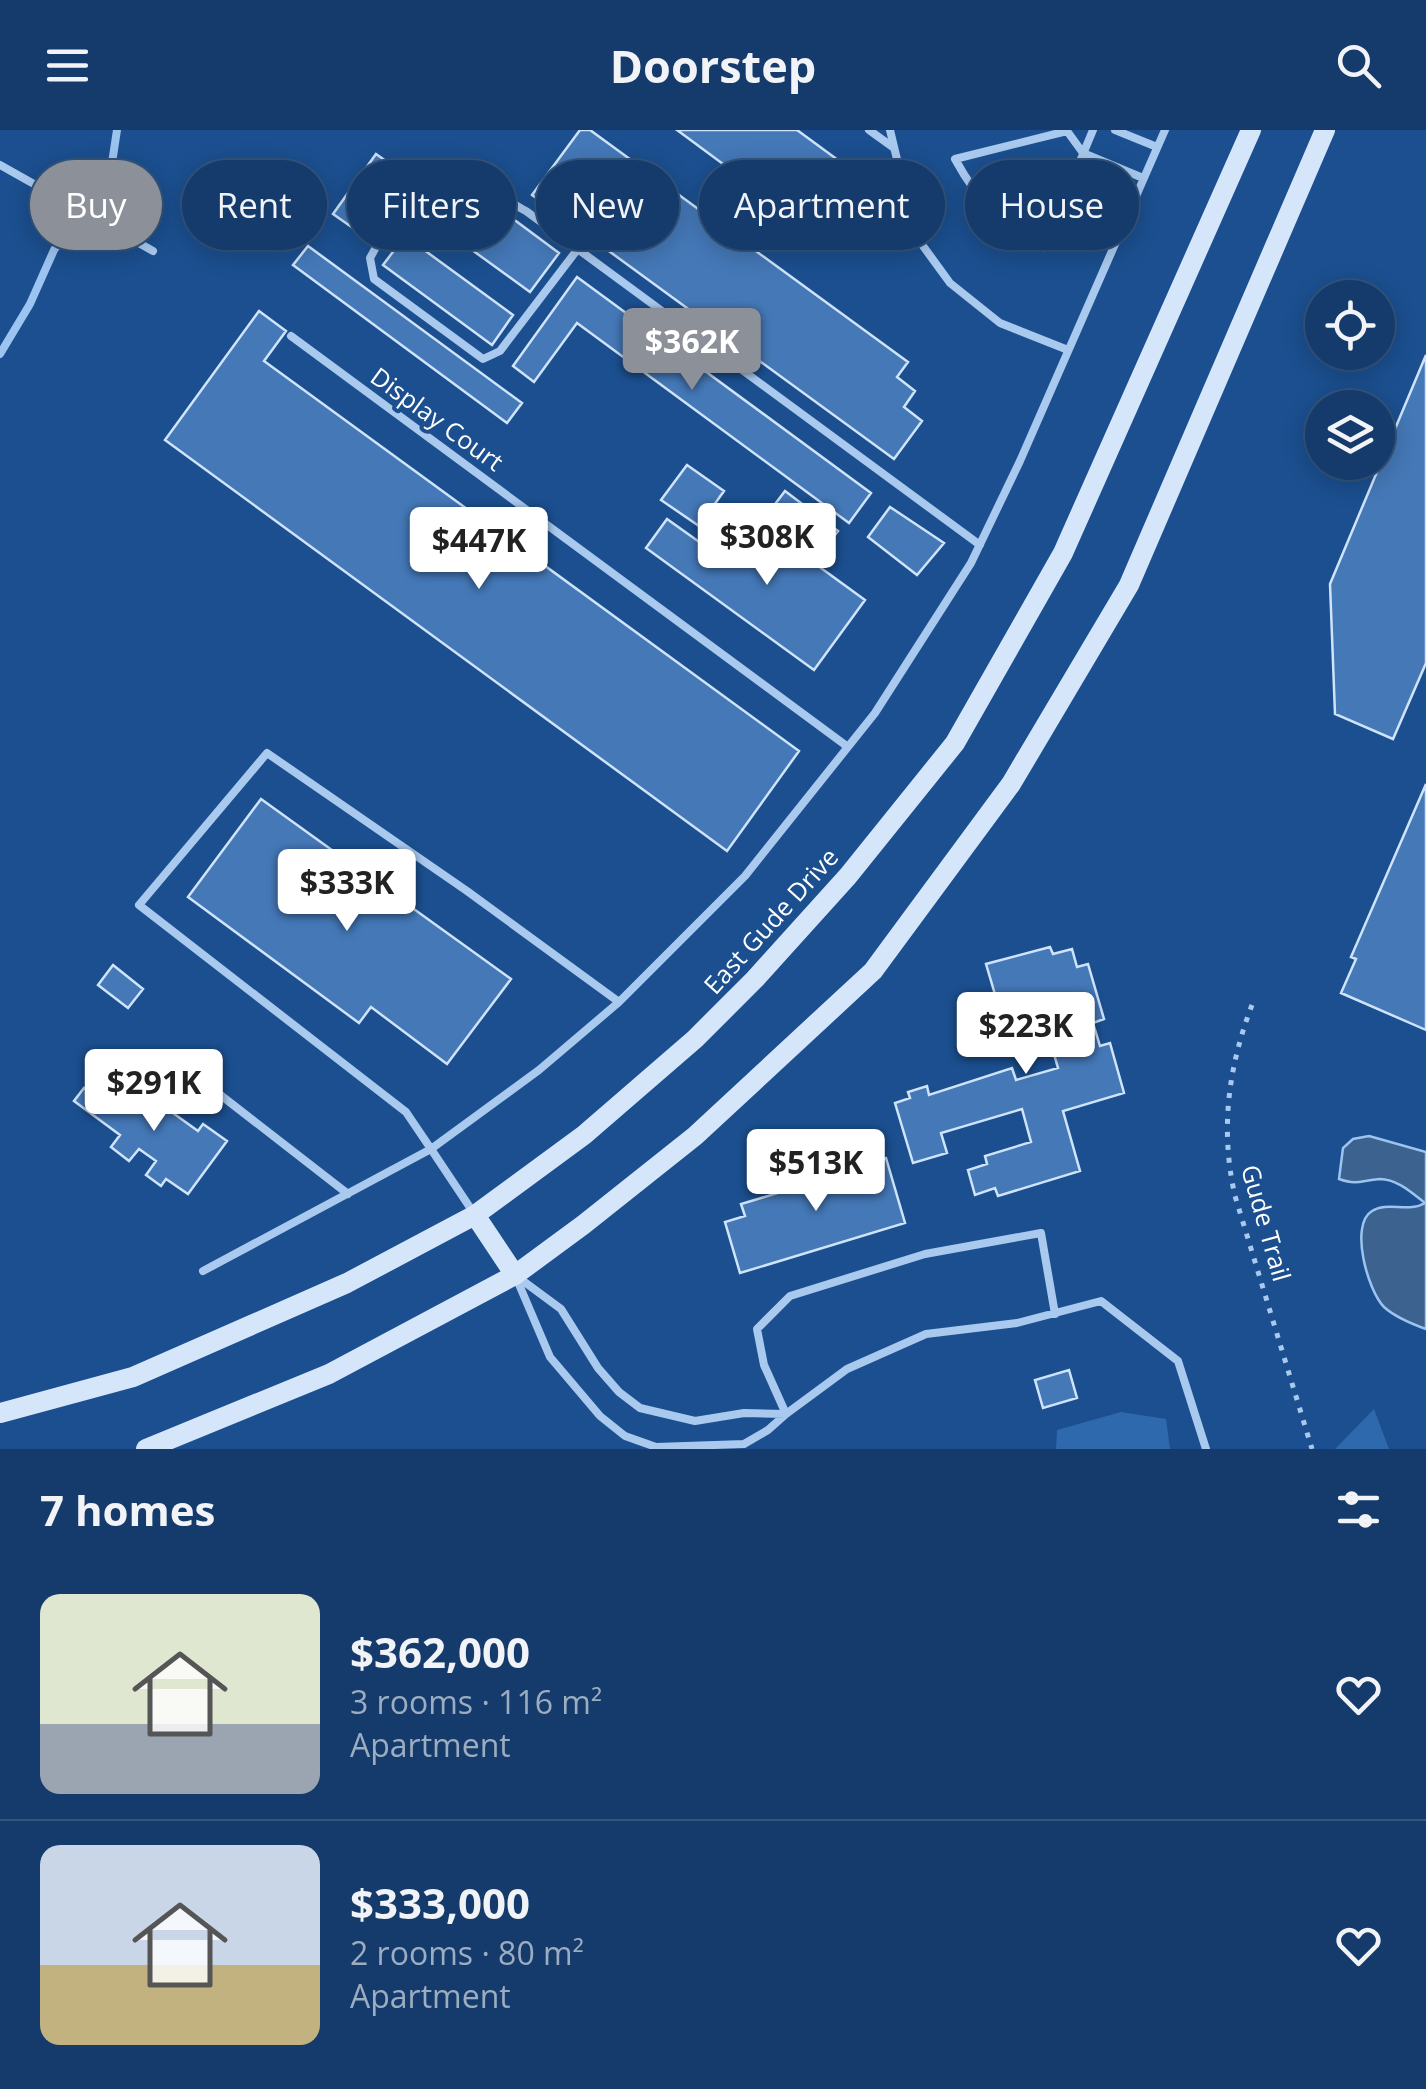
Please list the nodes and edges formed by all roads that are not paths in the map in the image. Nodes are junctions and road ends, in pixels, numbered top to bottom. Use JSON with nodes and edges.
{"nodes":[{"id":1,"x":869,"y":130,"type":"edge"},
{"id":2,"x":890,"y":130,"type":"edge"},
{"id":3,"x":1094,"y":130,"type":"edge"},
{"id":4,"x":1115,"y":130,"type":"edge"},
{"id":5,"x":1164,"y":130,"type":"edge"},
{"id":6,"x":1251,"y":130,"type":"edge"},
{"id":7,"x":1326,"y":130,"type":"edge"},
{"id":8,"x":1157,"y":147,"type":"junction"},
{"id":9,"x":896,"y":149,"type":"junction"},
{"id":10,"x":1083,"y":153,"type":"junction"},
{"id":11,"x":0,"y":165,"type":"edge"},
{"id":12,"x":1143,"y":178,"type":"junction"},
{"id":13,"x":577,"y":250,"type":"junction"},
{"id":14,"x":153,"y":252,"type":"dead end"},
{"id":15,"x":291,"y":336,"type":"dead end"},
{"id":16,"x":1068,"y":350,"type":"junction"},
{"id":17,"x":980,"y":545,"type":"junction"},
{"id":18,"x":848,"y":747,"type":"junction"},
{"id":19,"x":619,"y":1002,"type":"junction"},
{"id":20,"x":196,"y":1076,"type":"dead end"},
{"id":21,"x":432,"y":1149,"type":"junction"},
{"id":22,"x":348,"y":1194,"type":"junction"},
{"id":23,"x":475,"y":1214,"type":"junction"},
{"id":24,"x":203,"y":1271,"type":"dead end"},
{"id":25,"x":515,"y":1275,"type":"junction"},
{"id":26,"x":1055,"y":1314,"type":"junction"},
{"id":27,"x":0,"y":1413,"type":"edge"},
{"id":28,"x":786,"y":1414,"type":"junction"},
{"id":29,"x":146,"y":1449,"type":"edge"},
{"id":30,"x":1206,"y":1449,"type":"edge"}],
"edges":[{"from":1,"to":9,"type":"lane"},
{"from":2,"to":9,"type":"lane"},
{"from":3,"to":10,"type":"lane"},
{"from":4,"to":8,"type":"lane"},
{"from":5,"to":8,"type":"lane"},
{"from":6,"to":23,"type":"main road","name":"East Gude Drive"},
{"from":7,"to":25,"type":"main road"},
{"from":8,"to":12,"type":"lane"},
{"from":9,"to":16,"type":"lane"},
{"from":10,"to":10,"type":"lane"},
{"from":10,"to":12,"type":"lane"},
{"from":11,"to":14,"type":"lane"},
{"from":12,"to":16,"type":"lane"},
{"from":13,"to":13,"type":"lane"},
{"from":13,"to":17,"type":"lane"},
{"from":15,"to":18,"type":"lane","name":"Display Court"},
{"from":16,"to":17,"type":"lane"},
{"from":17,"to":18,"type":"lane"},
{"from":18,"to":19,"type":"lane"},
{"from":19,"to":21,"type":"lane"},
{"from":19,"to":21,"type":"lane"},
{"from":20,"to":22,"type":"lane"},
{"from":21,"to":22,"type":"lane"},
{"from":21,"to":23,"type":"lane"},
{"from":22,"to":24,"type":"lane"},
{"from":23,"to":25,"type":"main road"},
{"from":23,"to":27,"type":"main road","name":"East Gude Drive"},
{"from":25,"to":28,"type":"lane"},
{"from":25,"to":28,"type":"lane"},
{"from":25,"to":29,"type":"main road"},
{"from":26,"to":28,"type":"lane"},
{"from":26,"to":28,"type":"lane"},
{"from":26,"to":30,"type":"lane"}]}
